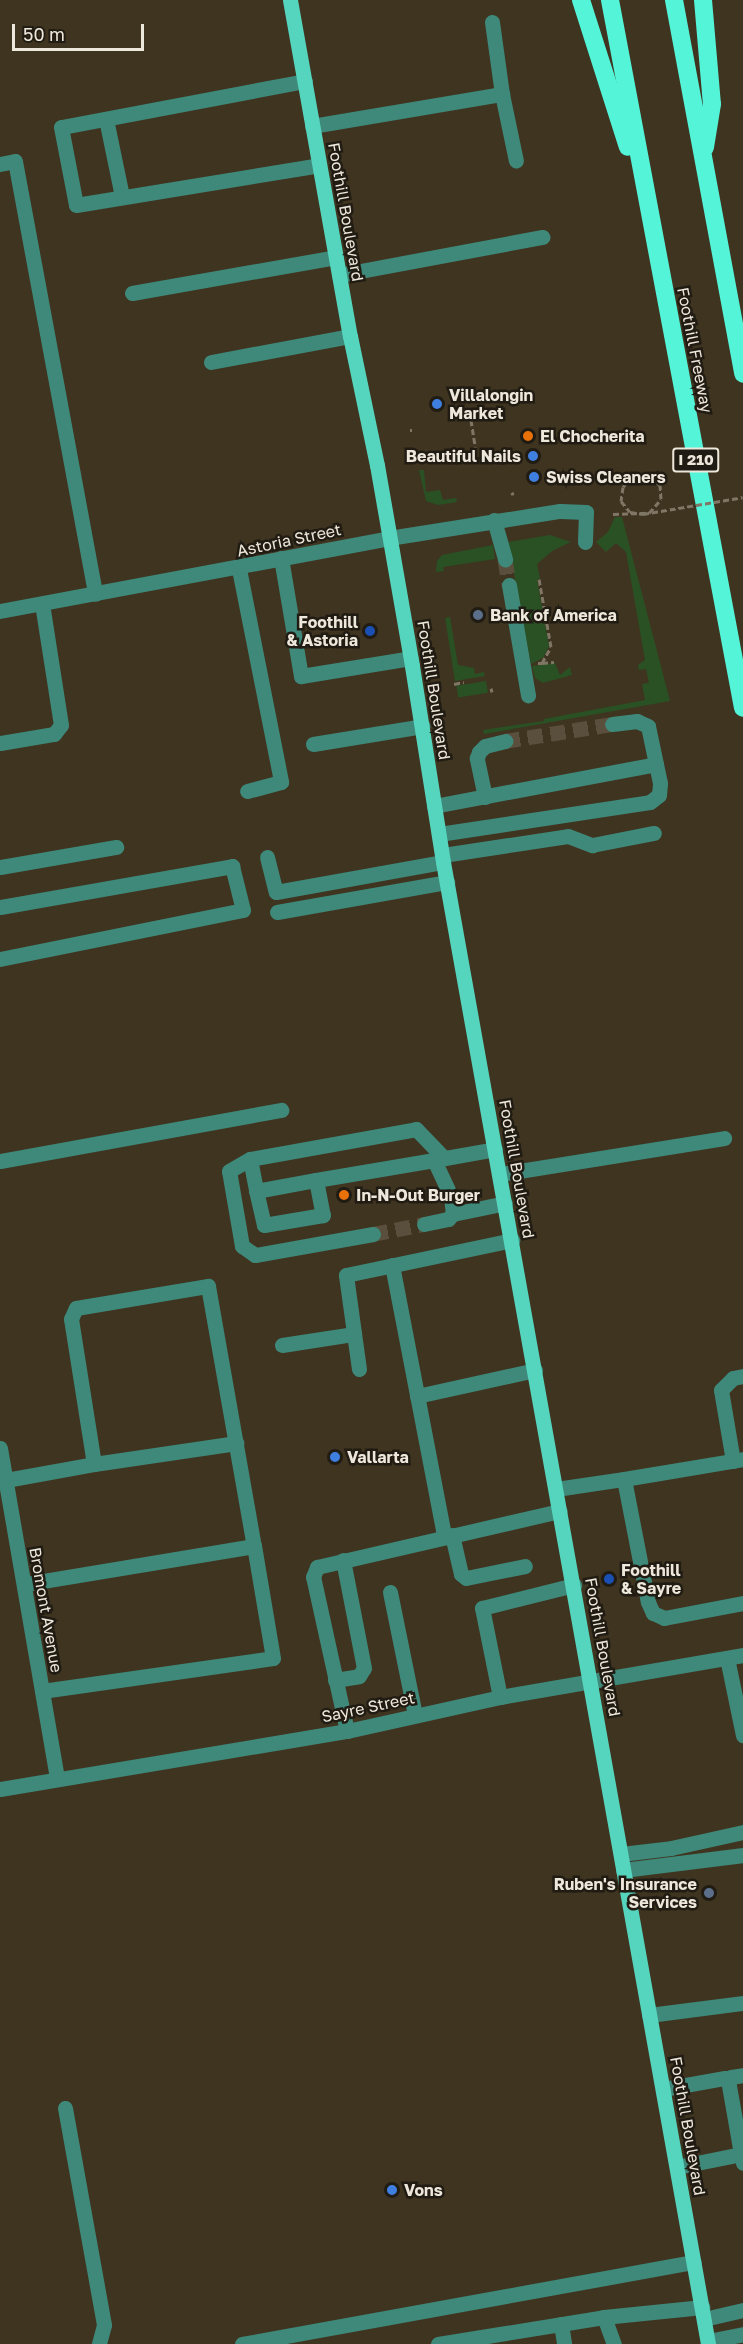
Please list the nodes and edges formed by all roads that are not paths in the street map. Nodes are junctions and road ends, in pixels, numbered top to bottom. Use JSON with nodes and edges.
{"nodes":[{"id":1,"x":291,"y":0,"type":"edge"},
{"id":2,"x":580,"y":0,"type":"edge"},
{"id":3,"x":610,"y":0,"type":"edge"},
{"id":4,"x":674,"y":0,"type":"edge"},
{"id":5,"x":703,"y":0,"type":"edge"},
{"id":6,"x":492,"y":22,"type":"dead end"},
{"id":7,"x":305,"y":81,"type":"junction"},
{"id":8,"x":502,"y":94,"type":"junction"},
{"id":9,"x":106,"y":119,"type":"junction"},
{"id":10,"x":312,"y":126,"type":"junction"},
{"id":11,"x":702,"y":160,"type":"junction"},
{"id":12,"x":516,"y":161,"type":"dead end"},
{"id":13,"x":0,"y":164,"type":"edge"},
{"id":14,"x":319,"y":165,"type":"junction"},
{"id":15,"x":122,"y":196,"type":"junction"},
{"id":16,"x":649,"y":211,"type":"junction"},
{"id":17,"x":542,"y":237,"type":"dead end"},
{"id":18,"x":336,"y":257,"type":"junction"},
{"id":19,"x":339,"y":275,"type":"junction"},
{"id":20,"x":132,"y":293,"type":"dead end"},
{"id":21,"x":350,"y":336,"type":"junction"},
{"id":22,"x":211,"y":362,"type":"dead end"},
{"id":23,"x":743,"y":374,"type":"edge"},
{"id":24,"x":494,"y":520,"type":"junction"},
{"id":25,"x":389,"y":538,"type":"junction"},
{"id":26,"x":585,"y":543,"type":"dead end"},
{"id":27,"x":281,"y":558,"type":"junction"},
{"id":28,"x":505,"y":559,"type":"tunnel mouth"},
{"id":29,"x":239,"y":568,"type":"junction"},
{"id":30,"x":509,"y":585,"type":"tunnel mouth"},
{"id":31,"x":95,"y":594,"type":"junction"},
{"id":32,"x":42,"y":604,"type":"junction"},
{"id":33,"x":0,"y":611,"type":"edge"},
{"id":34,"x":411,"y":658,"type":"junction"},
{"id":35,"x":528,"y":695,"type":"dead end"},
{"id":36,"x":743,"y":708,"type":"edge"},
{"id":37,"x":612,"y":724,"type":"tunnel mouth"},
{"id":38,"x":423,"y":726,"type":"junction"},
{"id":39,"x":505,"y":741,"type":"tunnel mouth"},
{"id":40,"x":0,"y":743,"type":"edge"},
{"id":41,"x":313,"y":744,"type":"dead end"},
{"id":42,"x":656,"y":764,"type":"junction"},
{"id":43,"x":246,"y":791,"type":"dead end"},
{"id":44,"x":485,"y":797,"type":"junction"},
{"id":45,"x":434,"y":806,"type":"junction"},
{"id":46,"x":654,"y":833,"type":"dead end"},
{"id":47,"x":439,"y":834,"type":"junction"},
{"id":48,"x":116,"y":847,"type":"dead end"},
{"id":49,"x":267,"y":857,"type":"dead end"},
{"id":50,"x":443,"y":858,"type":"junction"},
{"id":51,"x":0,"y":867,"type":"edge"},
{"id":52,"x":447,"y":882,"type":"junction"},
{"id":53,"x":0,"y":907,"type":"edge"},
{"id":54,"x":277,"y":912,"type":"dead end"},
{"id":55,"x":0,"y":958,"type":"edge"},
{"id":56,"x":281,"y":1110,"type":"dead end"},
{"id":57,"x":724,"y":1138,"type":"dead end"},
{"id":58,"x":495,"y":1149,"type":"junction"},
{"id":59,"x":250,"y":1159,"type":"junction"},
{"id":60,"x":439,"y":1159,"type":"junction"},
{"id":61,"x":0,"y":1161,"type":"edge"},
{"id":62,"x":500,"y":1174,"type":"junction"},
{"id":63,"x":316,"y":1180,"type":"junction"},
{"id":64,"x":256,"y":1191,"type":"junction"},
{"id":65,"x":505,"y":1203,"type":"junction"},
{"id":66,"x":453,"y":1214,"type":"junction"},
{"id":67,"x":424,"y":1224,"type":"tunnel mouth"},
{"id":68,"x":373,"y":1233,"type":"tunnel mouth"},
{"id":69,"x":512,"y":1240,"type":"junction"},
{"id":70,"x":392,"y":1265,"type":"junction"},
{"id":71,"x":354,"y":1334,"type":"junction"},
{"id":72,"x":282,"y":1345,"type":"dead end"},
{"id":73,"x":359,"y":1369,"type":"dead end"},
{"id":74,"x":535,"y":1370,"type":"junction"},
{"id":75,"x":743,"y":1376,"type":"edge"},
{"id":76,"x":417,"y":1396,"type":"junction"},
{"id":77,"x":236,"y":1443,"type":"junction"},
{"id":78,"x":0,"y":1448,"type":"edge"},
{"id":79,"x":738,"y":1460,"type":"edge"},
{"id":80,"x":94,"y":1464,"type":"junction"},
{"id":81,"x":624,"y":1479,"type":"junction"},
{"id":82,"x":6,"y":1480,"type":"junction"},
{"id":83,"x":556,"y":1489,"type":"junction"},
{"id":84,"x":5,"y":1511,"type":"edge"},
{"id":85,"x":560,"y":1511,"type":"junction"},
{"id":86,"x":448,"y":1535,"type":"junction"},
{"id":87,"x":254,"y":1546,"type":"junction"},
{"id":88,"x":343,"y":1560,"type":"junction"},
{"id":89,"x":525,"y":1566,"type":"dead end"},
{"id":90,"x":24,"y":1584,"type":"junction"},
{"id":91,"x":574,"y":1585,"type":"junction"},
{"id":92,"x":390,"y":1592,"type":"dead end"},
{"id":93,"x":743,"y":1603,"type":"edge"},
{"id":94,"x":735,"y":1656,"type":"edge"},
{"id":95,"x":335,"y":1680,"type":"junction"},
{"id":96,"x":591,"y":1680,"type":"junction"},
{"id":97,"x":42,"y":1691,"type":"junction"},
{"id":98,"x":500,"y":1697,"type":"junction"},
{"id":99,"x":415,"y":1715,"type":"junction"},
{"id":100,"x":347,"y":1731,"type":"junction"},
{"id":101,"x":743,"y":1735,"type":"edge"},
{"id":102,"x":57,"y":1778,"type":"junction"},
{"id":103,"x":0,"y":1789,"type":"edge"},
{"id":104,"x":743,"y":1832,"type":"edge"},
{"id":105,"x":621,"y":1854,"type":"junction"},
{"id":106,"x":743,"y":1855,"type":"edge"},
{"id":107,"x":623,"y":1870,"type":"junction"},
{"id":108,"x":743,"y":2003,"type":"edge"},
{"id":109,"x":649,"y":2015,"type":"junction"},
{"id":110,"x":736,"y":2078,"type":"edge"},
{"id":111,"x":663,"y":2089,"type":"junction"},
{"id":112,"x":65,"y":2108,"type":"dead end"},
{"id":113,"x":742,"y":2158,"type":"edge"},
{"id":114,"x":677,"y":2167,"type":"junction"},
{"id":115,"x":694,"y":2262,"type":"junction"},
{"id":116,"x":743,"y":2310,"type":"edge"},
{"id":117,"x":703,"y":2313,"type":"junction"},
{"id":118,"x":604,"y":2317,"type":"junction"},
{"id":119,"x":561,"y":2324,"type":"junction"},
{"id":120,"x":743,"y":2334,"type":"edge"},
{"id":121,"x":708,"y":2342,"type":"edge"},
{"id":122,"x":99,"y":2344,"type":"edge"},
{"id":123,"x":242,"y":2344,"type":"edge"},
{"id":124,"x":438,"y":2344,"type":"edge"},
{"id":125,"x":564,"y":2344,"type":"edge"},
{"id":126,"x":614,"y":2344,"type":"edge"}],
"edges":[{"from":1,"to":7,"type":"main road","name":"Foothill Boulevard"},
{"from":2,"to":16,"type":"highway"},
{"from":3,"to":16,"type":"highway","name":"Foothill Freeway","number":"I 210"},
{"from":4,"to":11,"type":"highway"},
{"from":5,"to":11,"type":"highway"},
{"from":6,"to":8,"type":"street"},
{"from":7,"to":9,"type":"street"},
{"from":7,"to":10,"type":"main road","name":"Foothill Boulevard"},
{"from":8,"to":10,"type":"street"},
{"from":8,"to":12,"type":"street"},
{"from":9,"to":15,"type":"street"},
{"from":9,"to":15,"type":"street"},
{"from":10,"to":14,"type":"main road","name":"Foothill Boulevard"},
{"from":11,"to":23,"type":"highway"},
{"from":13,"to":31,"type":"street"},
{"from":14,"to":15,"type":"street"},
{"from":14,"to":18,"type":"main road","name":"Foothill Boulevard"},
{"from":16,"to":36,"type":"highway","name":"Foothill Freeway","number":"I 210"},
{"from":17,"to":19,"type":"street"},
{"from":18,"to":19,"type":"main road","name":"Foothill Boulevard"},
{"from":18,"to":20,"type":"street"},
{"from":19,"to":21,"type":"main road","name":"Foothill Boulevard"},
{"from":21,"to":22,"type":"street"},
{"from":21,"to":25,"type":"main road","name":"Foothill Boulevard"},
{"from":24,"to":25,"type":"street","name":"Astoria Street"},
{"from":24,"to":26,"type":"street","name":"Astoria Street"},
{"from":24,"to":28,"type":"street"},
{"from":25,"to":27,"type":"street","name":"Astoria Street"},
{"from":25,"to":34,"type":"main road","name":"Foothill Boulevard"},
{"from":27,"to":29,"type":"street","name":"Astoria Street"},
{"from":27,"to":34,"type":"street"},
{"from":29,"to":31,"type":"street","name":"Astoria Street"},
{"from":29,"to":43,"type":"street"},
{"from":30,"to":35,"type":"street"},
{"from":31,"to":32,"type":"street","name":"Astoria Street"},
{"from":32,"to":33,"type":"street","name":"Astoria Street"},
{"from":32,"to":40,"type":"street"},
{"from":34,"to":38,"type":"main road","name":"Foothill Boulevard"},
{"from":37,"to":42,"type":"street"},
{"from":38,"to":41,"type":"street"},
{"from":38,"to":45,"type":"main road","name":"Foothill Boulevard"},
{"from":39,"to":44,"type":"street"},
{"from":42,"to":44,"type":"street"},
{"from":42,"to":47,"type":"street"},
{"from":44,"to":45,"type":"street"},
{"from":45,"to":47,"type":"main road","name":"Foothill Boulevard"},
{"from":46,"to":50,"type":"street"},
{"from":47,"to":50,"type":"main road","name":"Foothill Boulevard"},
{"from":48,"to":51,"type":"street"},
{"from":49,"to":50,"type":"street"},
{"from":50,"to":52,"type":"main road","name":"Foothill Boulevard"},
{"from":52,"to":54,"type":"street"},
{"from":52,"to":58,"type":"main road","name":"Foothill Boulevard"},
{"from":53,"to":55,"type":"street"},
{"from":56,"to":61,"type":"street"},
{"from":57,"to":62,"type":"street"},
{"from":58,"to":60,"type":"street"},
{"from":58,"to":62,"type":"main road","name":"Foothill Boulevard"},
{"from":59,"to":60,"type":"street"},
{"from":59,"to":64,"type":"street"},
{"from":59,"to":68,"type":"street"},
{"from":60,"to":63,"type":"street"},
{"from":60,"to":66,"type":"street"},
{"from":62,"to":65,"type":"main road","name":"Foothill Boulevard"},
{"from":63,"to":64,"type":"street"},
{"from":63,"to":64,"type":"street"},
{"from":65,"to":66,"type":"street"},
{"from":65,"to":69,"type":"main road","name":"Foothill Boulevard"},
{"from":66,"to":67,"type":"street"},
{"from":69,"to":70,"type":"street"},
{"from":69,"to":74,"type":"main road","name":"Foothill Boulevard"},
{"from":70,"to":71,"type":"street"},
{"from":70,"to":76,"type":"street"},
{"from":71,"to":72,"type":"street"},
{"from":71,"to":73,"type":"street"},
{"from":74,"to":76,"type":"street"},
{"from":74,"to":83,"type":"main road","name":"Foothill Boulevard"},
{"from":75,"to":79,"type":"street"},
{"from":76,"to":86,"type":"street"},
{"from":77,"to":80,"type":"street"},
{"from":77,"to":80,"type":"street"},
{"from":77,"to":87,"type":"street"},
{"from":78,"to":82,"type":"street","name":"Bromont Avenue"},
{"from":79,"to":81,"type":"street"},
{"from":80,"to":82,"type":"street"},
{"from":81,"to":83,"type":"street"},
{"from":81,"to":93,"type":"street"},
{"from":82,"to":84,"type":"street","name":"Bromont Avenue"},
{"from":83,"to":85,"type":"main road","name":"Foothill Boulevard"},
{"from":84,"to":90,"type":"street","name":"Bromont Avenue"},
{"from":85,"to":86,"type":"street"},
{"from":85,"to":91,"type":"main road","name":"Foothill Boulevard"},
{"from":86,"to":88,"type":"street"},
{"from":86,"to":89,"type":"street"},
{"from":87,"to":90,"type":"street"},
{"from":87,"to":97,"type":"street"},
{"from":88,"to":95,"type":"street"},
{"from":88,"to":95,"type":"street"},
{"from":90,"to":97,"type":"street","name":"Bromont Avenue"},
{"from":91,"to":96,"type":"main road","name":"Foothill Boulevard"},
{"from":91,"to":98,"type":"street"},
{"from":92,"to":99,"type":"street"},
{"from":94,"to":96,"type":"street","name":"Sayre Street"},
{"from":94,"to":101,"type":"street"},
{"from":95,"to":100,"type":"street"},
{"from":96,"to":98,"type":"street","name":"Sayre Street"},
{"from":96,"to":105,"type":"main road","name":"Foothill Boulevard"},
{"from":97,"to":102,"type":"street","name":"Bromont Avenue"},
{"from":98,"to":99,"type":"street","name":"Sayre Street"},
{"from":99,"to":100,"type":"street","name":"Sayre Street"},
{"from":100,"to":102,"type":"street","name":"Sayre Street"},
{"from":102,"to":103,"type":"street","name":"Sayre Street"},
{"from":104,"to":105,"type":"street"},
{"from":105,"to":107,"type":"main road","name":"Foothill Boulevard"},
{"from":106,"to":107,"type":"street"},
{"from":107,"to":109,"type":"main road","name":"Foothill Boulevard"},
{"from":108,"to":109,"type":"street"},
{"from":109,"to":111,"type":"main road","name":"Foothill Boulevard"},
{"from":110,"to":111,"type":"street"},
{"from":110,"to":113,"type":"street"},
{"from":111,"to":114,"type":"main road","name":"Foothill Boulevard"},
{"from":112,"to":122,"type":"street"},
{"from":113,"to":114,"type":"street"},
{"from":114,"to":115,"type":"main road","name":"Foothill Boulevard"},
{"from":115,"to":117,"type":"main road","name":"Foothill Boulevard"},
{"from":115,"to":123,"type":"street"},
{"from":116,"to":117,"type":"street"},
{"from":117,"to":118,"type":"street"},
{"from":117,"to":121,"type":"main road","name":"Foothill Boulevard"},
{"from":118,"to":119,"type":"street"},
{"from":118,"to":126,"type":"street"},
{"from":119,"to":124,"type":"street"},
{"from":119,"to":125,"type":"street"},
{"from":120,"to":121,"type":"street"}]}
